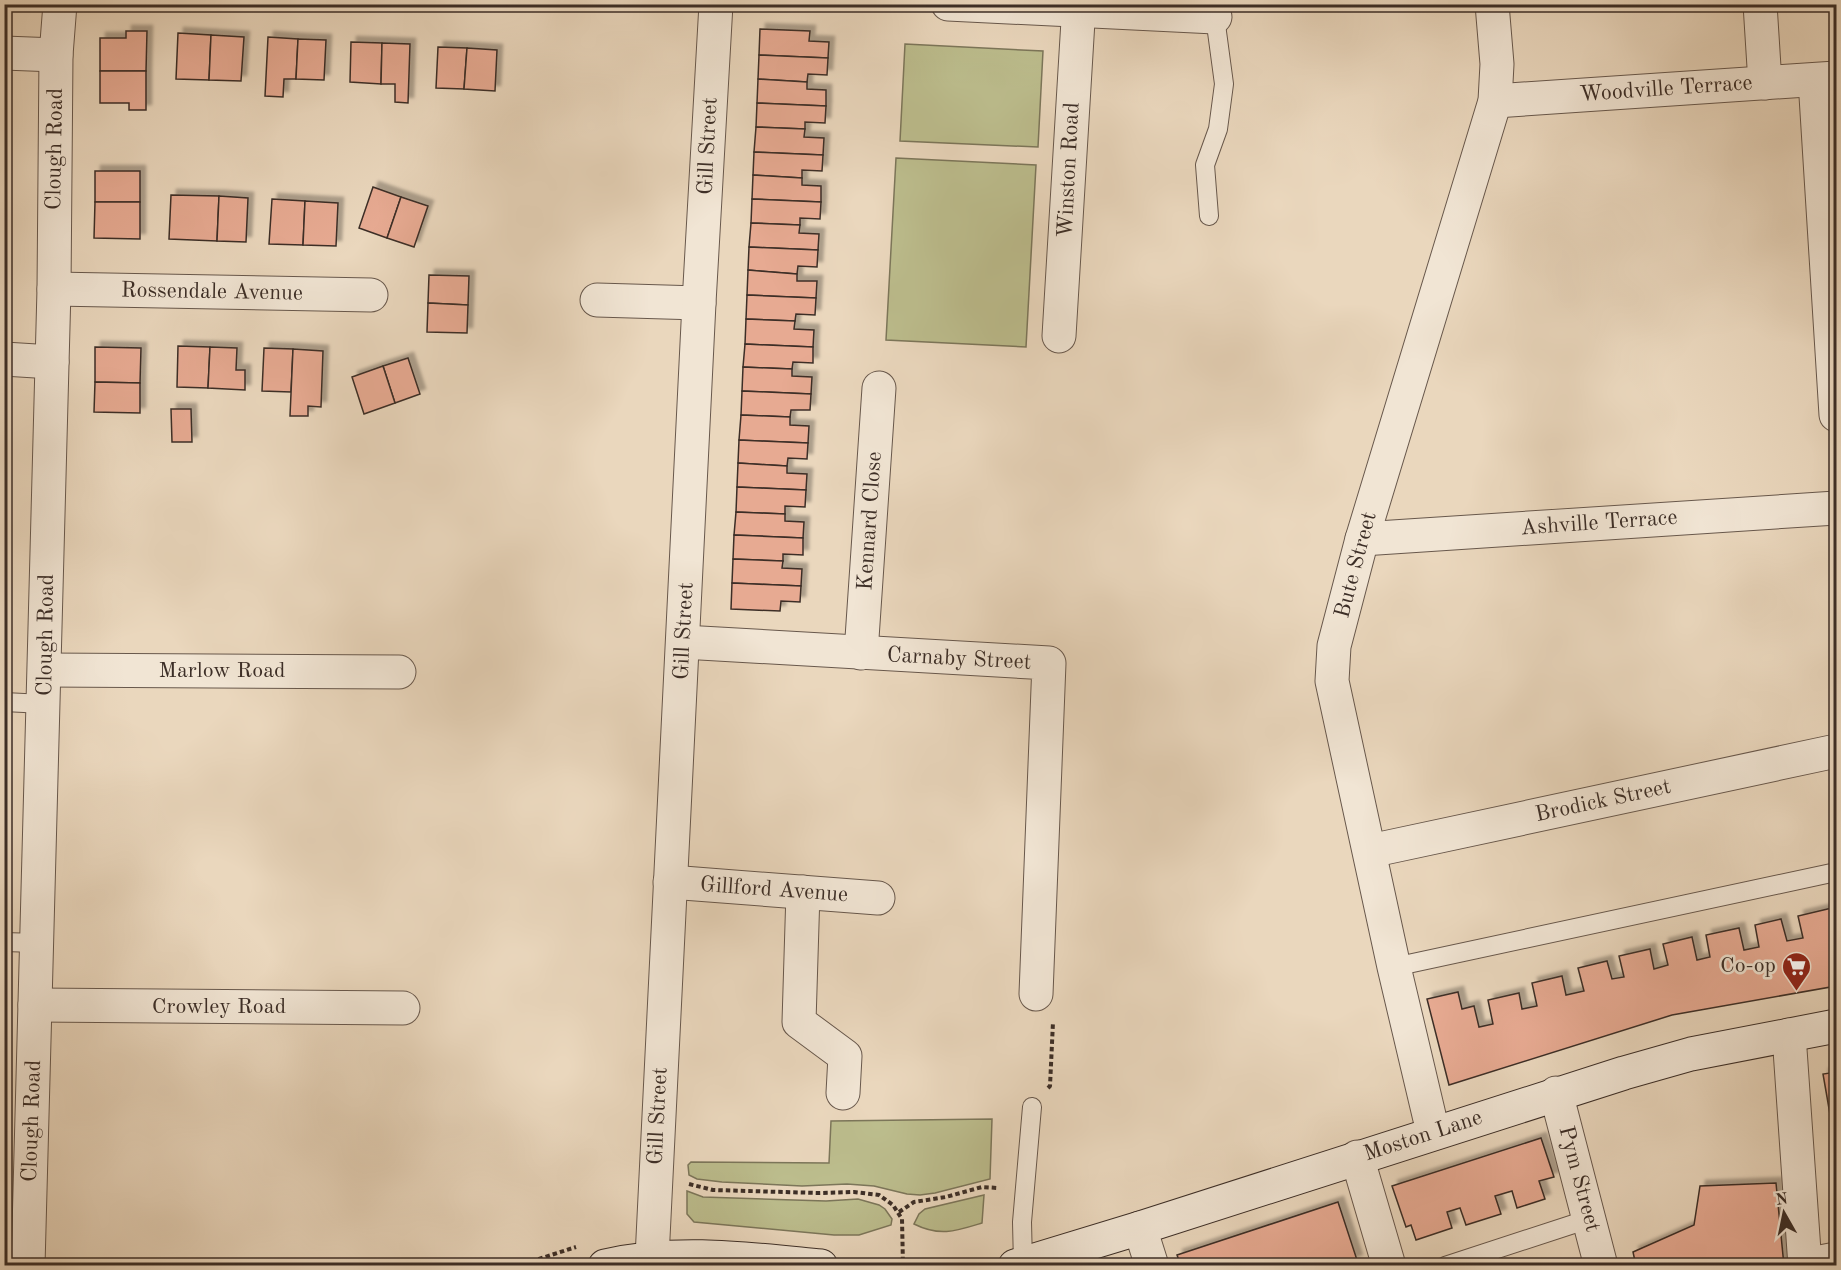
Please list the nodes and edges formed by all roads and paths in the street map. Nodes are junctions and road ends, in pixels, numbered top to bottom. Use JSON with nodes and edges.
{"nodes":[{"id":1,"x":60,"y":4,"type":"edge"},
{"id":2,"x":716,"y":4,"type":"edge"},
{"id":3,"x":948,"y":4,"type":"edge"},
{"id":4,"x":1492,"y":4,"type":"edge"},
{"id":5,"x":1760,"y":4,"type":"edge"},
{"id":6,"x":1079,"y":8,"type":"edge"},
{"id":7,"x":1216,"y":10,"type":"edge"},
{"id":8,"x":4,"y":53,"type":"edge"},
{"id":9,"x":56,"y":55,"type":"junction"},
{"id":10,"x":1826,"y":79,"type":"edge"},
{"id":11,"x":1764,"y":83,"type":"junction"},
{"id":12,"x":1495,"y":101,"type":"junction"},
{"id":13,"x":1209,"y":216,"type":"dead end"},
{"id":14,"x":54,"y":289,"type":"junction"},
{"id":15,"x":370,"y":295,"type":"dead end"},
{"id":16,"x":597,"y":300,"type":"dead end"},
{"id":17,"x":699,"y":303,"type":"junction"},
{"id":18,"x":1059,"y":336,"type":"dead end"},
{"id":19,"x":4,"y":359,"type":"edge"},
{"id":20,"x":52,"y":362,"type":"junction"},
{"id":21,"x":879,"y":388,"type":"dead end"},
{"id":22,"x":1836,"y":415,"type":"edge"},
{"id":23,"x":1836,"y":508,"type":"edge"},
{"id":24,"x":1362,"y":539,"type":"junction"},
{"id":25,"x":683,"y":642,"type":"junction"},
{"id":26,"x":861,"y":653,"type":"junction"},
{"id":27,"x":45,"y":670,"type":"junction"},
{"id":28,"x":399,"y":672,"type":"dead end"},
{"id":29,"x":4,"y":702,"type":"edge"},
{"id":30,"x":44,"y":704,"type":"junction"},
{"id":31,"x":1836,"y":751,"type":"edge"},
{"id":32,"x":1370,"y":851,"type":"junction"},
{"id":33,"x":1836,"y":872,"type":"edge"},
{"id":34,"x":670,"y":882,"type":"junction"},
{"id":35,"x":803,"y":892,"type":"junction"},
{"id":36,"x":878,"y":898,"type":"dead end"},
{"id":37,"x":4,"y":942,"type":"edge"},
{"id":38,"x":37,"y":944,"type":"junction"},
{"id":39,"x":1394,"y":967,"type":"junction"},
{"id":40,"x":1036,"y":994,"type":"joint"},
{"id":41,"x":35,"y":1005,"type":"junction"},
{"id":42,"x":403,"y":1008,"type":"dead end"},
{"id":43,"x":1836,"y":1026,"type":"edge"},
{"id":44,"x":1788,"y":1035,"type":"junction"},
{"id":45,"x":843,"y":1093,"type":"dead end"},
{"id":46,"x":1556,"y":1093,"type":"junction"},
{"id":47,"x":1032,"y":1107,"type":"joint"},
{"id":48,"x":1433,"y":1132,"type":"junction"},
{"id":49,"x":1357,"y":1157,"type":"junction"},
{"id":50,"x":655,"y":1182,"type":"junction"},
{"id":51,"x":1025,"y":1190,"type":"junction"},
{"id":52,"x":899,"y":1212,"type":"junction"},
{"id":53,"x":1589,"y":1219,"type":"junction"},
{"id":54,"x":1140,"y":1228,"type":"junction"},
{"id":55,"x":652,"y":1258,"type":"junction"},
{"id":56,"x":1836,"y":1259,"type":"edge"},
{"id":57,"x":606,"y":1265,"type":"edge"},
{"id":58,"x":1019,"y":1265,"type":"edge"},
{"id":59,"x":1805,"y":1265,"type":"edge"},
{"id":60,"x":28,"y":1266,"type":"edge"},
{"id":61,"x":821,"y":1266,"type":"edge"},
{"id":62,"x":903,"y":1266,"type":"edge"},
{"id":63,"x":1152,"y":1266,"type":"edge"},
{"id":64,"x":1389,"y":1266,"type":"edge"},
{"id":65,"x":1445,"y":1266,"type":"edge"},
{"id":66,"x":1601,"y":1266,"type":"edge"}],
"edges":[{"from":1,"to":9,"type":"street","name":"Clough Road"},
{"from":2,"to":17,"type":"street","name":"Gill Street"},
{"from":3,"to":6,"type":"street"},
{"from":4,"to":12,"type":"street","name":"Bute Street"},
{"from":5,"to":11,"type":"street"},
{"from":6,"to":7,"type":"street"},
{"from":6,"to":18,"type":"street","name":"Winston Road"},
{"from":7,"to":13,"type":"lane"},
{"from":8,"to":9,"type":"street"},
{"from":9,"to":14,"type":"street","name":"Clough Road"},
{"from":10,"to":11,"type":"street","name":"Woodville Terrace"},
{"from":10,"to":22,"type":"street"},
{"from":11,"to":12,"type":"street","name":"Woodville Terrace"},
{"from":12,"to":24,"type":"street","name":"Bute Street"},
{"from":14,"to":15,"type":"street","name":"Rossendale Avenue"},
{"from":14,"to":20,"type":"street","name":"Clough Road"},
{"from":16,"to":17,"type":"street"},
{"from":17,"to":25,"type":"street","name":"Gill Street"},
{"from":19,"to":20,"type":"street"},
{"from":20,"to":27,"type":"street","name":"Clough Road"},
{"from":21,"to":26,"type":"street","name":"Kennard Close"},
{"from":23,"to":24,"type":"street","name":"Ashville Terrace"},
{"from":24,"to":32,"type":"street","name":"Bute Street"},
{"from":25,"to":26,"type":"street","name":"Carnaby Street"},
{"from":25,"to":34,"type":"street","name":"Gill Street"},
{"from":26,"to":40,"type":"street","name":"Carnaby Street"},
{"from":27,"to":28,"type":"street","name":"Marlow Road"},
{"from":27,"to":30,"type":"street","name":"Clough Road"},
{"from":29,"to":30,"type":"lane"},
{"from":30,"to":38,"type":"street","name":"Clough Road"},
{"from":31,"to":32,"type":"street","name":"Brodick Street"},
{"from":32,"to":39,"type":"street","name":"Bute Street"},
{"from":33,"to":39,"type":"lane"},
{"from":34,"to":35,"type":"street","name":"Gillford Avenue"},
{"from":34,"to":50,"type":"street","name":"Gill Street"},
{"from":35,"to":36,"type":"street","name":"Gillford Avenue"},
{"from":35,"to":45,"type":"street"},
{"from":37,"to":38,"type":"lane"},
{"from":38,"to":41,"type":"street","name":"Clough Road"},
{"from":39,"to":48,"type":"street","name":"Bute Street"},
{"from":40,"to":47,"type":"path"},
{"from":41,"to":42,"type":"street","name":"Crowley Road"},
{"from":41,"to":60,"type":"street","name":"Clough Road"},
{"from":43,"to":44,"type":"street","name":"Moston Lane"},
{"from":44,"to":46,"type":"street","name":"Moston Lane"},
{"from":44,"to":59,"type":"street"},
{"from":46,"to":48,"type":"street","name":"Moston Lane"},
{"from":46,"to":53,"type":"street","name":"Pym Street"},
{"from":47,"to":51,"type":"lane"},
{"from":48,"to":49,"type":"street","name":"Moston Lane"},
{"from":49,"to":54,"type":"street","name":"Moston Lane"},
{"from":49,"to":64,"type":"street"},
{"from":50,"to":52,"type":"path"},
{"from":50,"to":55,"type":"street","name":"Gill Street"},
{"from":51,"to":52,"type":"path"},
{"from":51,"to":58,"type":"lane"},
{"from":52,"to":62,"type":"path"},
{"from":53,"to":65,"type":"lane"},
{"from":53,"to":66,"type":"street","name":"Pym Street"},
{"from":54,"to":58,"type":"street","name":"Moston Lane"},
{"from":54,"to":63,"type":"street"},
{"from":55,"to":57,"type":"street"},
{"from":55,"to":61,"type":"street"},
{"from":56,"to":59,"type":"street"}]}
